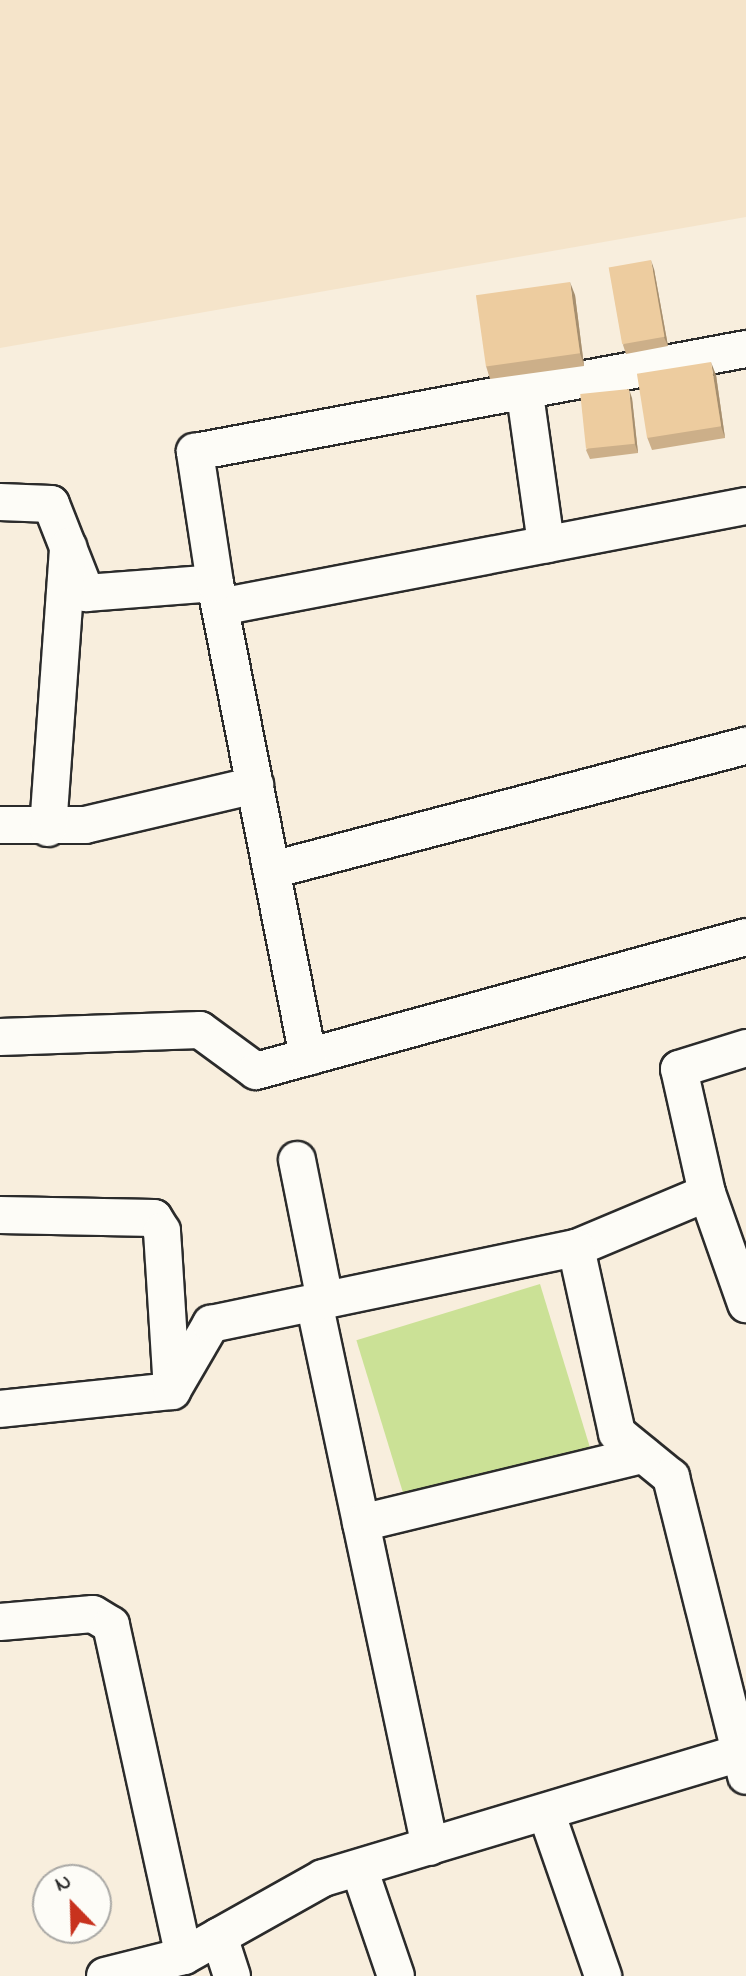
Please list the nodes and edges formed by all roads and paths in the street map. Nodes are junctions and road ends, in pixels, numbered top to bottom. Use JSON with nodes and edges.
{"nodes":[{"id":1,"x":746,"y":349,"type":"edge"},
{"id":2,"x":524,"y":387,"type":"junction"},
{"id":3,"x":0,"y":502,"type":"edge"},
{"id":4,"x":746,"y":506,"type":"edge"},
{"id":5,"x":546,"y":544,"type":"junction"},
{"id":6,"x":68,"y":547,"type":"junction"},
{"id":7,"x":218,"y":595,"type":"junction"},
{"id":8,"x":746,"y":746,"type":"edge"},
{"id":9,"x":255,"y":785,"type":"junction"},
{"id":10,"x":0,"y":825,"type":"edge"},
{"id":11,"x":48,"y":828,"type":"junction"},
{"id":12,"x":272,"y":870,"type":"junction"},
{"id":13,"x":746,"y":937,"type":"edge"},
{"id":14,"x":0,"y":1037,"type":"edge"},
{"id":15,"x":746,"y":1048,"type":"edge"},
{"id":16,"x":308,"y":1057,"type":"junction"},
{"id":17,"x":297,"y":1160,"type":"dead end"},
{"id":18,"x":707,"y":1193,"type":"junction"},
{"id":19,"x":0,"y":1215,"type":"edge"},
{"id":20,"x":576,"y":1248,"type":"junction"},
{"id":21,"x":743,"y":1288,"type":"edge"},
{"id":22,"x":320,"y":1301,"type":"junction"},
{"id":23,"x":172,"y":1391,"type":"junction"},
{"id":24,"x":0,"y":1409,"type":"edge"},
{"id":25,"x":643,"y":1455,"type":"junction"},
{"id":26,"x":361,"y":1523,"type":"junction"},
{"id":27,"x":0,"y":1622,"type":"edge"},
{"id":28,"x":744,"y":1760,"type":"edge"},
{"id":29,"x":546,"y":1812,"type":"junction"},
{"id":30,"x":430,"y":1847,"type":"junction"},
{"id":31,"x":359,"y":1868,"type":"junction"},
{"id":32,"x":219,"y":1936,"type":"junction"},
{"id":33,"x":167,"y":1965,"type":"edge"},
{"id":34,"x":105,"y":1976,"type":"edge"},
{"id":35,"x":232,"y":1976,"type":"edge"},
{"id":36,"x":396,"y":1976,"type":"edge"},
{"id":37,"x":603,"y":1976,"type":"edge"}],
"edges":[{"from":1,"to":2,"type":"street"},
{"from":2,"to":5,"type":"street"},
{"from":2,"to":7,"type":"street"},
{"from":3,"to":6,"type":"street"},
{"from":4,"to":5,"type":"street"},
{"from":5,"to":7,"type":"street"},
{"from":6,"to":7,"type":"street"},
{"from":6,"to":11,"type":"street"},
{"from":7,"to":9,"type":"street"},
{"from":8,"to":12,"type":"street"},
{"from":9,"to":11,"type":"street"},
{"from":9,"to":12,"type":"street"},
{"from":10,"to":11,"type":"street"},
{"from":12,"to":16,"type":"street"},
{"from":13,"to":16,"type":"street"},
{"from":14,"to":16,"type":"street"},
{"from":15,"to":18,"type":"street"},
{"from":17,"to":22,"type":"street"},
{"from":18,"to":20,"type":"street"},
{"from":18,"to":21,"type":"street"},
{"from":19,"to":23,"type":"street"},
{"from":20,"to":22,"type":"street"},
{"from":20,"to":25,"type":"street"},
{"from":22,"to":23,"type":"street"},
{"from":22,"to":26,"type":"street"},
{"from":23,"to":24,"type":"street"},
{"from":25,"to":26,"type":"street"},
{"from":25,"to":28,"type":"street"},
{"from":26,"to":30,"type":"street"},
{"from":27,"to":33,"type":"street"},
{"from":28,"to":29,"type":"street"},
{"from":29,"to":30,"type":"street"},
{"from":29,"to":37,"type":"street"},
{"from":30,"to":31,"type":"street"},
{"from":31,"to":32,"type":"street"},
{"from":31,"to":36,"type":"street"},
{"from":32,"to":33,"type":"street"},
{"from":32,"to":35,"type":"street"},
{"from":33,"to":34,"type":"street"}]}
